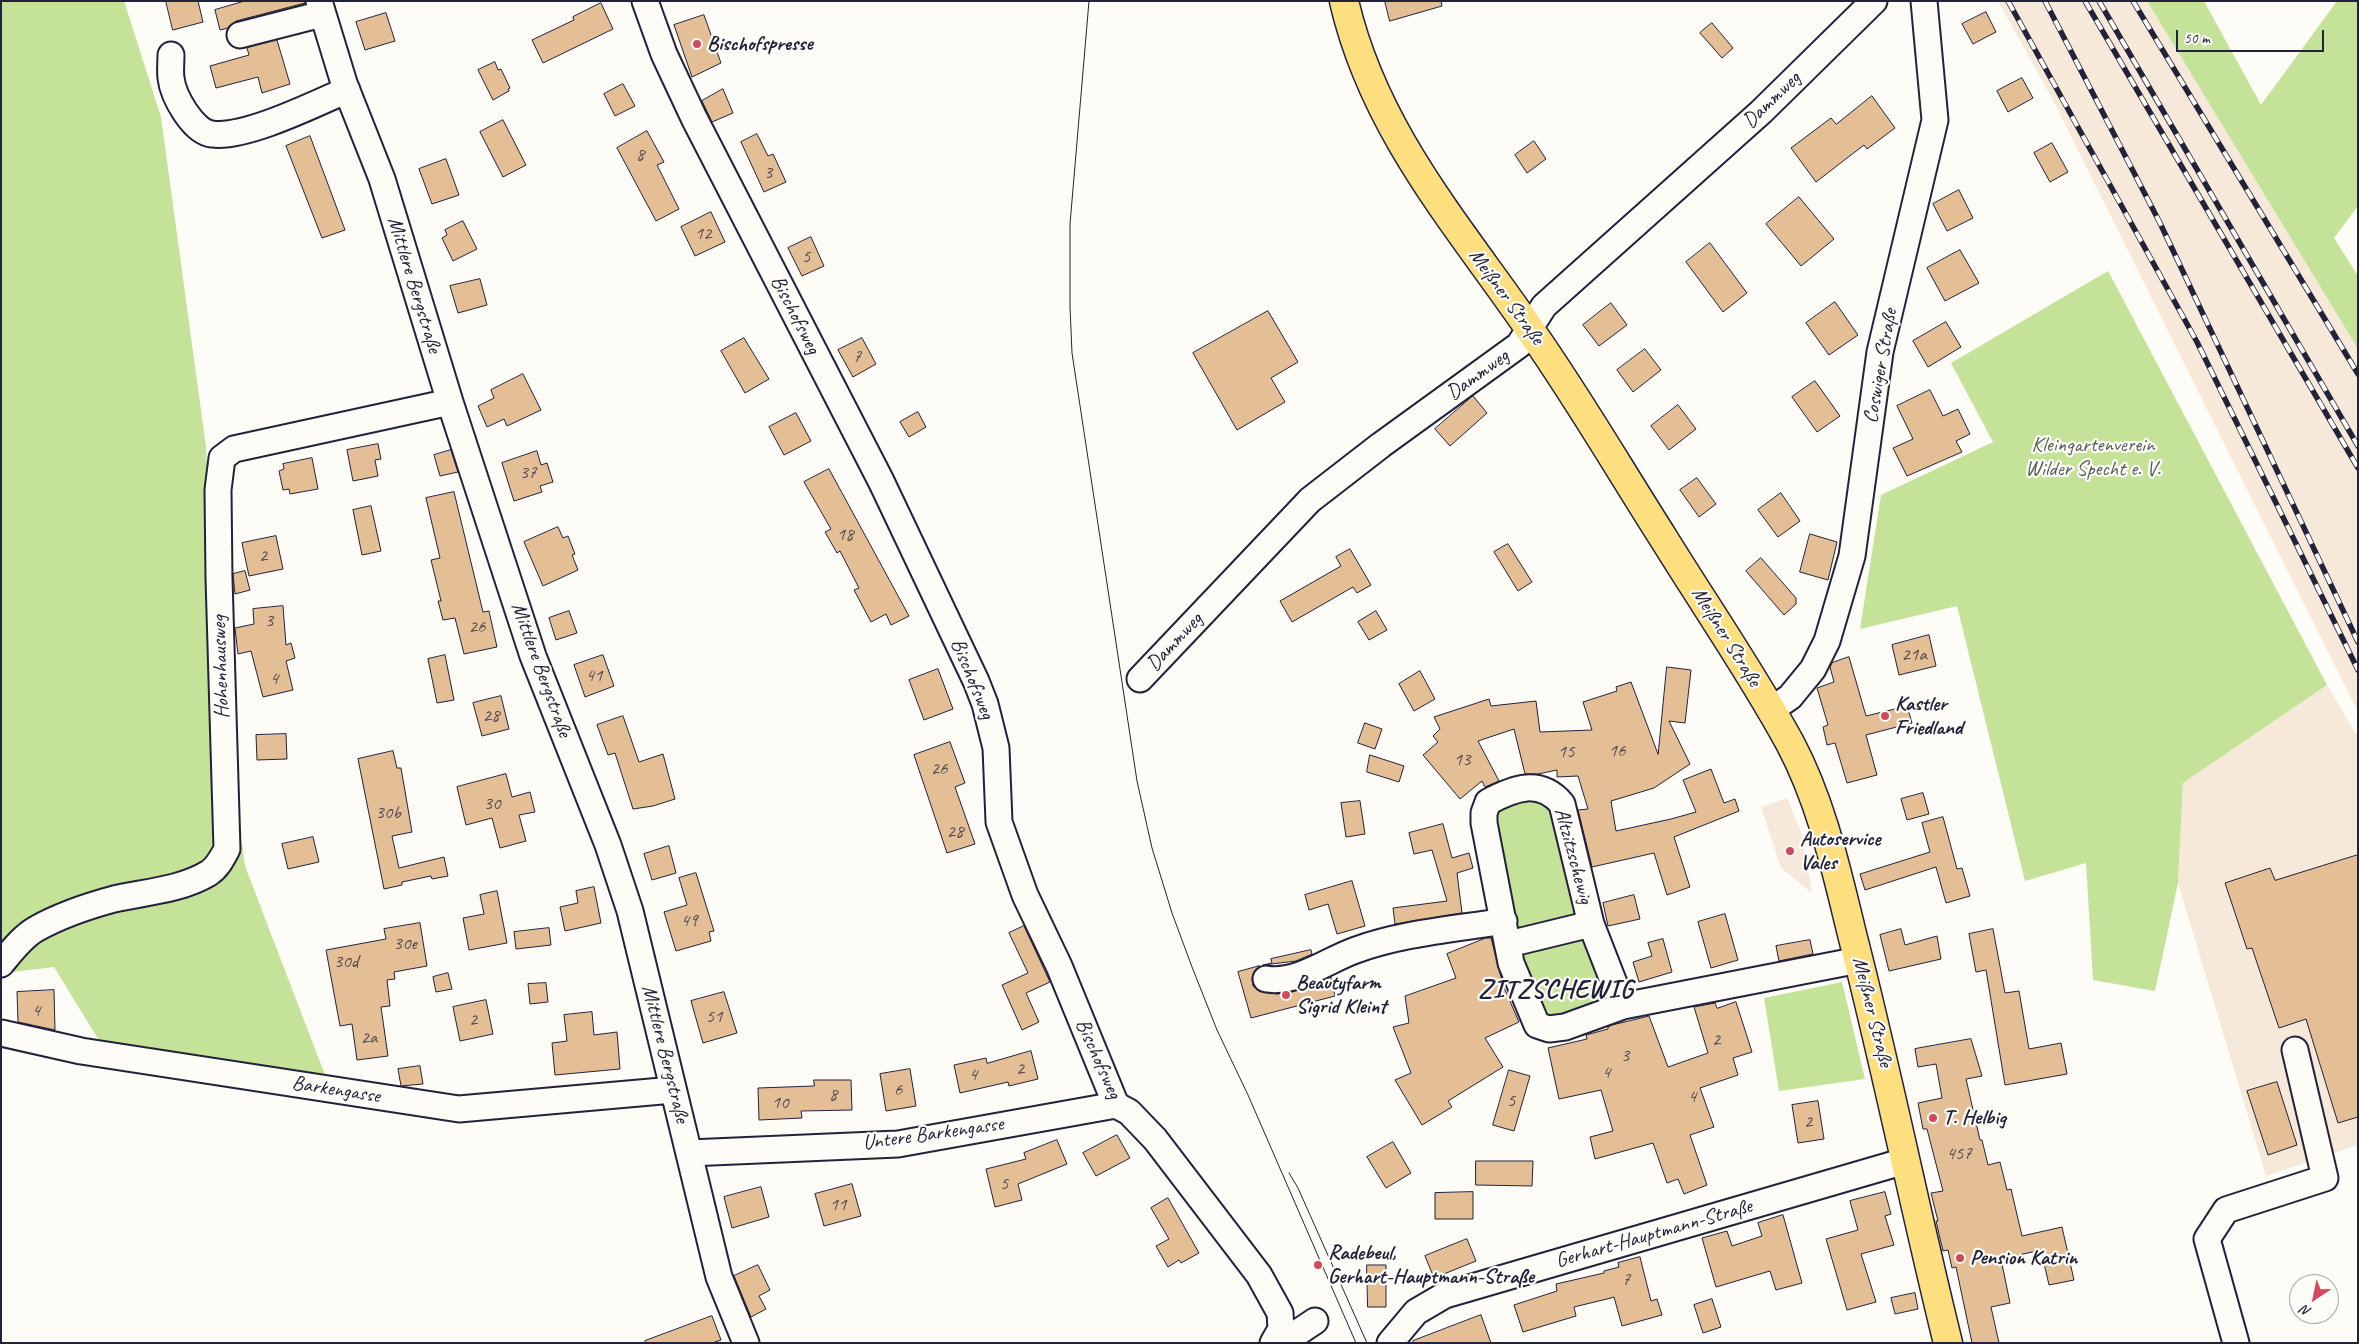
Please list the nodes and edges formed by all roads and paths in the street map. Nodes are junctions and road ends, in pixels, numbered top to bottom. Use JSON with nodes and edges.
{"nodes":[{"id":1,"x":645,"y":1,"type":"edge"},
{"id":2,"x":1344,"y":1,"type":"edge"},
{"id":3,"x":1874,"y":1,"type":"edge"},
{"id":4,"x":1924,"y":1,"type":"edge"},
{"id":5,"x":320,"y":7,"type":"edge"},
{"id":6,"x":240,"y":36,"type":"dead end"},
{"id":7,"x":170,"y":55,"type":"dead end"},
{"id":8,"x":347,"y":90,"type":"junction"},
{"id":9,"x":1531,"y":330,"type":"junction"},
{"id":10,"x":450,"y":402,"type":"junction"},
{"id":11,"x":1140,"y":679,"type":"dead end"},
{"id":12,"x":1771,"y":710,"type":"junction"},
{"id":13,"x":1591,"y":924,"type":"junction"},
{"id":14,"x":1506,"y":933,"type":"junction"},
{"id":15,"x":1859,"y":960,"type":"junction"},
{"id":16,"x":1,"y":964,"type":"edge"},
{"id":17,"x":1266,"y":979,"type":"dead end"},
{"id":18,"x":1623,"y":1006,"type":"junction"},
{"id":19,"x":1,"y":1033,"type":"edge"},
{"id":20,"x":2295,"y":1050,"type":"dead end"},
{"id":21,"x":673,"y":1090,"type":"junction"},
{"id":22,"x":1116,"y":1105,"type":"junction"},
{"id":23,"x":689,"y":1153,"type":"junction"},
{"id":24,"x":1905,"y":1161,"type":"junction"},
{"id":25,"x":1315,"y":1321,"type":"dead end"},
{"id":26,"x":746,"y":1343,"type":"edge"},
{"id":27,"x":1273,"y":1343,"type":"edge"},
{"id":28,"x":1282,"y":1343,"type":"edge"},
{"id":29,"x":1390,"y":1343,"type":"edge"},
{"id":30,"x":1948,"y":1343,"type":"edge"},
{"id":31,"x":2236,"y":1343,"type":"edge"}],
"edges":[{"from":1,"to":22,"type":"street","name":"Bischofsweg"},
{"from":2,"to":9,"type":"main road","name":"Meißner Straße"},
{"from":3,"to":9,"type":"street","name":"Dammweg"},
{"from":4,"to":12,"type":"street","name":"Coswiger Straße"},
{"from":5,"to":6,"type":"street"},
{"from":5,"to":8,"type":"street","name":"Mittlere Bergstraße"},
{"from":7,"to":8,"type":"street"},
{"from":8,"to":10,"type":"street","name":"Mittlere Bergstraße"},
{"from":9,"to":11,"type":"street","name":"Dammweg"},
{"from":9,"to":12,"type":"main road","name":"Meißner Straße"},
{"from":10,"to":16,"type":"street","name":"Hohenhausweg"},
{"from":10,"to":21,"type":"street","name":"Mittlere Bergstraße"},
{"from":12,"to":15,"type":"main road","name":"Meißner Straße"},
{"from":13,"to":14,"type":"street","name":"Altzitzschewig"},
{"from":13,"to":14,"type":"street","name":"Altzitzschewig"},
{"from":13,"to":18,"type":"street","name":"Altzitzschewig"},
{"from":14,"to":17,"type":"street"},
{"from":14,"to":18,"type":"street","name":"Altzitzschewig"},
{"from":15,"to":18,"type":"street","name":"Altzitzschewig"},
{"from":15,"to":24,"type":"main road","name":"Meißner Straße"},
{"from":19,"to":21,"type":"street","name":"Barkengasse"},
{"from":20,"to":31,"type":"street"},
{"from":21,"to":23,"type":"street","name":"Mittlere Bergstraße"},
{"from":22,"to":23,"type":"street","name":"Untere Barkengasse"},
{"from":22,"to":27,"type":"street","name":"Bischofsweg"},
{"from":23,"to":26,"type":"street","name":"Mittlere Bergstraße"},
{"from":24,"to":29,"type":"street","name":"Gerhart-Hauptmann-Straße"},
{"from":24,"to":30,"type":"main road","name":"Meißner Straße"},
{"from":25,"to":28,"type":"street"}]}
